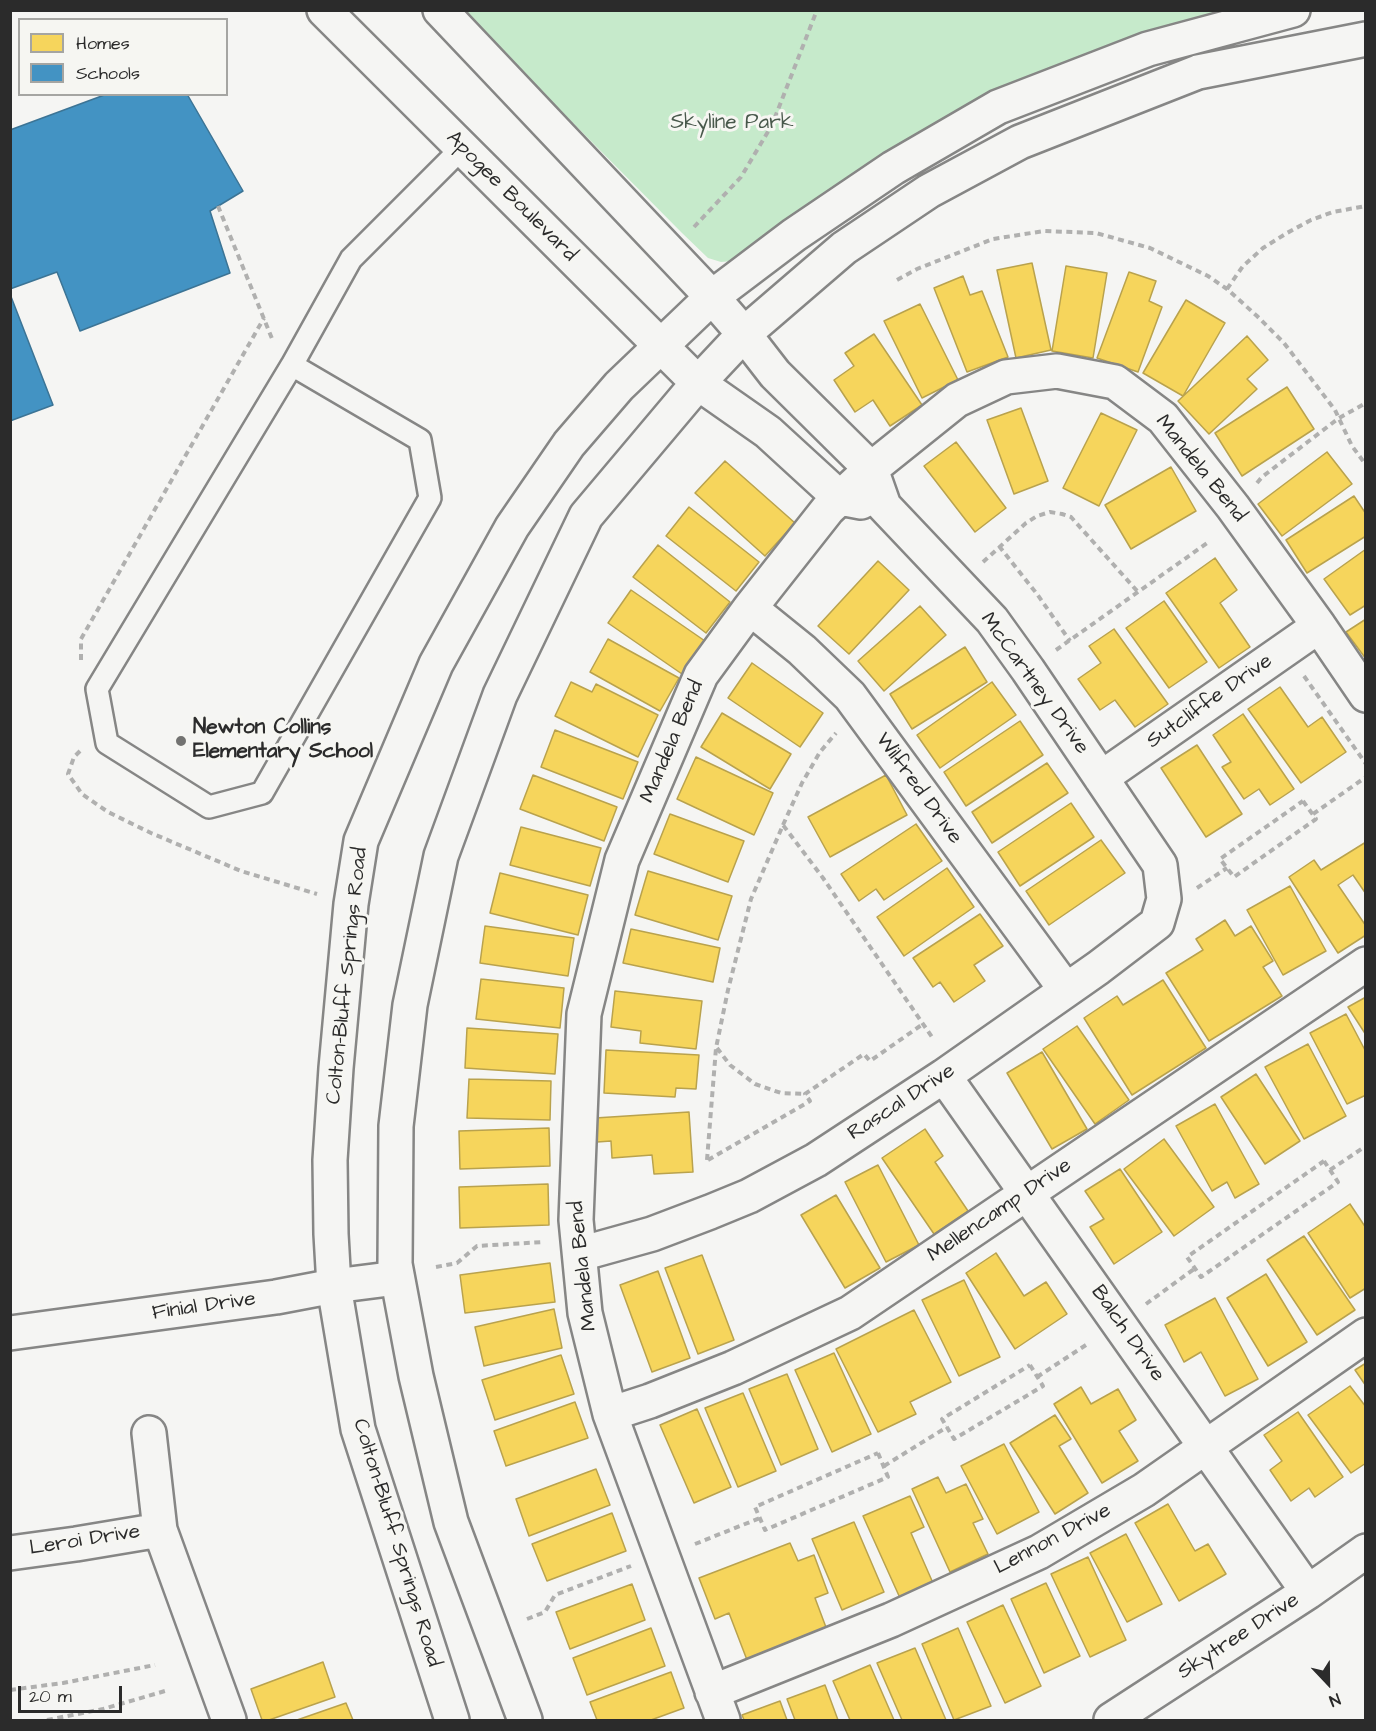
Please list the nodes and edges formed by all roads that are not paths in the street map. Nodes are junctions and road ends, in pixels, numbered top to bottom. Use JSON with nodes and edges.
{"nodes":[{"id":1,"x":324,"y":10,"type":"edge"},
{"id":2,"x":440,"y":10,"type":"edge"},
{"id":3,"x":1293,"y":10,"type":"edge"},
{"id":4,"x":1365,"y":39,"type":"edge"},
{"id":5,"x":462,"y":148,"type":"junction"},
{"id":6,"x":712,"y":297,"type":"junction"},
{"id":7,"x":744,"y":334,"type":"junction"},
{"id":8,"x":662,"y":346,"type":"junction"},
{"id":9,"x":292,"y":365,"type":"junction"},
{"id":10,"x":698,"y":383,"type":"junction"},
{"id":11,"x":871,"y":469,"type":"junction"},
{"id":12,"x":840,"y":498,"type":"junction"},
{"id":13,"x":884,"y":506,"type":"junction"},
{"id":14,"x":750,"y":608,"type":"junction"},
{"id":15,"x":1319,"y":626,"type":"junction"},
{"id":16,"x":1365,"y":695,"type":"edge"},
{"id":17,"x":1101,"y":778,"type":"junction"},
{"id":18,"x":1162,"y":878,"type":"joint"},
{"id":19,"x":1365,"y":964,"type":"edge"},
{"id":20,"x":1066,"y":990,"type":"junction"},
{"id":21,"x":944,"y":1076,"type":"junction"},
{"id":22,"x":1027,"y":1193,"type":"junction"},
{"id":23,"x":580,"y":1254,"type":"junction"},
{"id":24,"x":397,"y":1278,"type":"junction"},
{"id":25,"x":334,"y":1286,"type":"junction"},
{"id":26,"x":10,"y":1333,"type":"edge"},
{"id":27,"x":1365,"y":1335,"type":"edge"},
{"id":28,"x":610,"y":1414,"type":"junction"},
{"id":29,"x":149,"y":1433,"type":"dead end"},
{"id":30,"x":1206,"y":1446,"type":"junction"},
{"id":31,"x":160,"y":1530,"type":"junction"},
{"id":32,"x":1365,"y":1551,"type":"edge"},
{"id":33,"x":10,"y":1552,"type":"edge"},
{"id":34,"x":1308,"y":1592,"type":"junction"},
{"id":35,"x":717,"y":1706,"type":"edge"},
{"id":36,"x":229,"y":1720,"type":"edge"},
{"id":37,"x":452,"y":1720,"type":"edge"},
{"id":38,"x":525,"y":1720,"type":"edge"},
{"id":39,"x":1111,"y":1720,"type":"edge"}],
"edges":[{"from":1,"to":5,"type":"street","name":"Apogee Boulevard"},
{"from":2,"to":6,"type":"street"},
{"from":3,"to":6,"type":"street","name":"Colton-Bluff Springs Road"},
{"from":4,"to":7,"type":"street"},
{"from":5,"to":8,"type":"street","name":"Apogee Boulevard"},
{"from":5,"to":9,"type":"lane"},
{"from":6,"to":7,"type":"street"},
{"from":6,"to":8,"type":"street","name":"Colton-Bluff Springs Road"},
{"from":7,"to":10,"type":"street"},
{"from":7,"to":11,"type":"street","name":"McCartney Drive"},
{"from":8,"to":10,"type":"street","name":"Apogee Boulevard"},
{"from":8,"to":25,"type":"street","name":"Colton-Bluff Springs Road"},
{"from":9,"to":9,"type":"lane"},
{"from":10,"to":12,"type":"street"},
{"from":10,"to":24,"type":"street"},
{"from":11,"to":12,"type":"street","name":"Mandela Bend"},
{"from":11,"to":13,"type":"street","name":"McCartney Drive"},
{"from":11,"to":15,"type":"street","name":"Mandela Bend"},
{"from":12,"to":13,"type":"street"},
{"from":12,"to":14,"type":"street","name":"Mandela Bend"},
{"from":13,"to":17,"type":"street","name":"McCartney Drive"},
{"from":14,"to":20,"type":"street","name":"Wilfred Drive"},
{"from":14,"to":23,"type":"street","name":"Mandela Bend"},
{"from":15,"to":16,"type":"street","name":"Mandela Bend"},
{"from":15,"to":17,"type":"street","name":"Sutcliffe Drive"},
{"from":17,"to":18,"type":"street","name":"McCartney Drive"},
{"from":18,"to":20,"type":"street","name":"Rascal Drive"},
{"from":19,"to":22,"type":"street","name":"Mellencamp Drive"},
{"from":20,"to":21,"type":"street","name":"Rascal Drive"},
{"from":21,"to":22,"type":"street","name":"Balch Drive"},
{"from":21,"to":23,"type":"street","name":"Rascal Drive"},
{"from":22,"to":28,"type":"street","name":"Mellencamp Drive"},
{"from":22,"to":30,"type":"street","name":"Balch Drive"},
{"from":23,"to":28,"type":"street","name":"Mandela Bend"},
{"from":24,"to":25,"type":"street","name":"Finial Drive"},
{"from":24,"to":38,"type":"street"},
{"from":25,"to":26,"type":"street","name":"Finial Drive"},
{"from":25,"to":37,"type":"street","name":"Colton-Bluff Springs Road"},
{"from":27,"to":30,"type":"street","name":"Lennon Drive"},
{"from":28,"to":35,"type":"street","name":"Mandela Bend"},
{"from":29,"to":31,"type":"street"},
{"from":30,"to":34,"type":"street","name":"Balch Drive"},
{"from":30,"to":35,"type":"street","name":"Lennon Drive"},
{"from":31,"to":33,"type":"street","name":"Leroi Drive"},
{"from":31,"to":36,"type":"street"},
{"from":32,"to":34,"type":"street","name":"Skytree Drive"},
{"from":34,"to":39,"type":"street","name":"Skytree Drive"}]}
